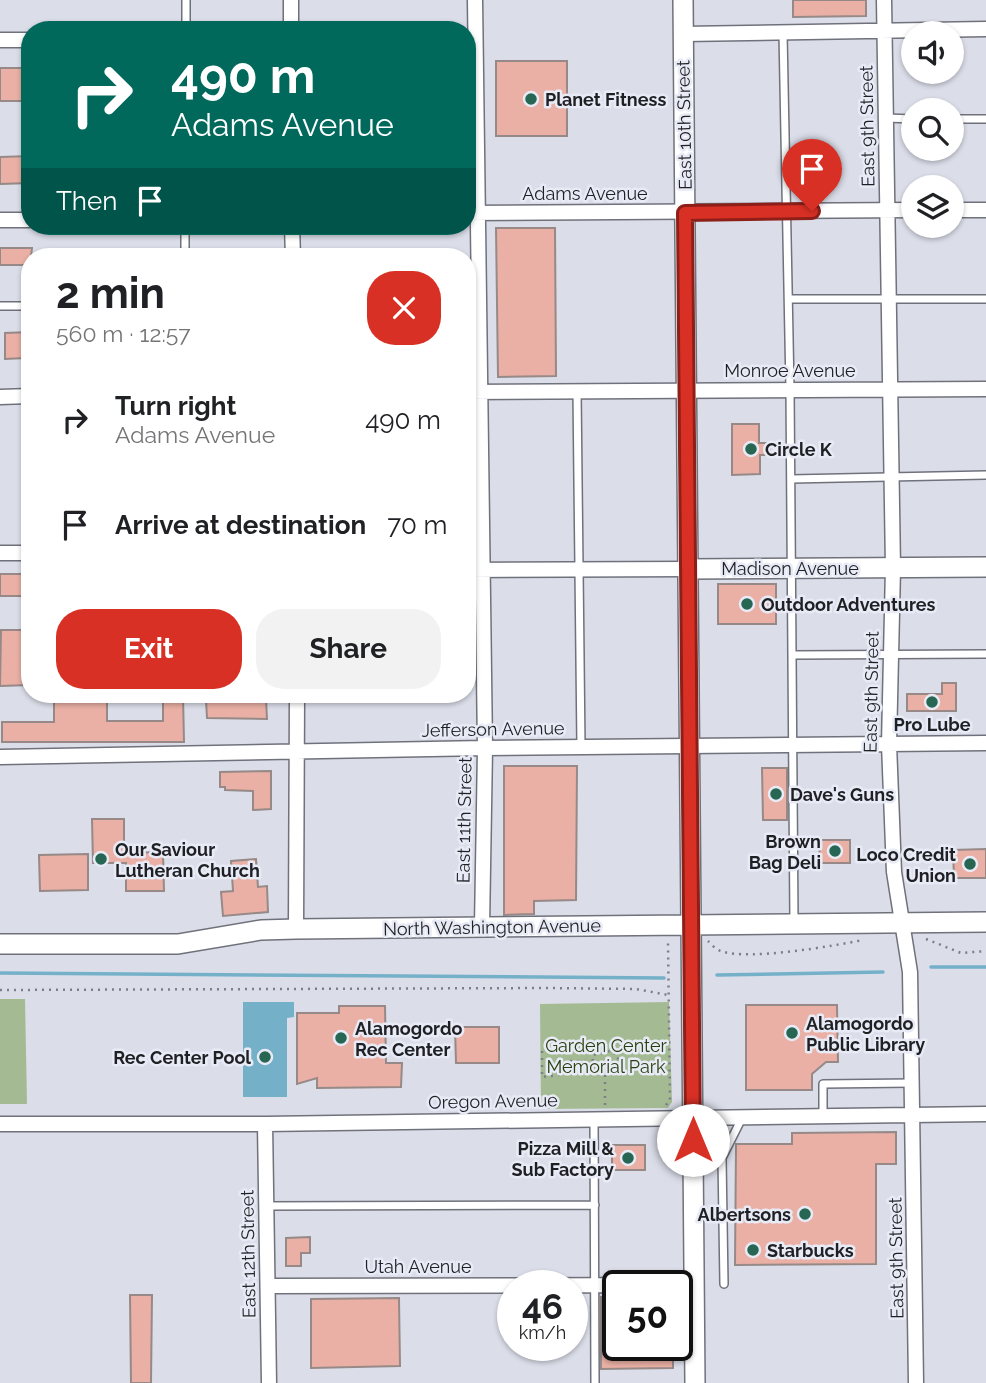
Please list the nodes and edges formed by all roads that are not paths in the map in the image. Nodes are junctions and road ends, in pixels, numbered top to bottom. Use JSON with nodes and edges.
{"nodes":[{"id":1,"x":186,"y":0,"type":"edge"},
{"id":2,"x":291,"y":0,"type":"edge"},
{"id":3,"x":475,"y":0,"type":"edge"},
{"id":4,"x":683,"y":0,"type":"edge"},
{"id":5,"x":884,"y":0,"type":"edge"},
{"id":6,"x":186,"y":21,"type":"edge"},
{"id":7,"x":291,"y":21,"type":"edge"},
{"id":8,"x":473,"y":21,"type":"edge"},
{"id":9,"x":986,"y":29,"type":"edge"},
{"id":10,"x":884,"y":31,"type":"junction"},
{"id":11,"x":783,"y":33,"type":"junction"},
{"id":12,"x":683,"y":34,"type":"junction"},
{"id":13,"x":0,"y":40,"type":"edge"},
{"id":14,"x":21,"y":40,"type":"edge"},
{"id":15,"x":886,"y":118,"type":"junction"},
{"id":16,"x":901,"y":118,"type":"edge"},
{"id":17,"x":964,"y":119,"type":"edge"},
{"id":18,"x":986,"y":119,"type":"edge"},
{"id":19,"x":888,"y":210,"type":"junction"},
{"id":20,"x":901,"y":210,"type":"edge"},
{"id":21,"x":964,"y":210,"type":"edge"},
{"id":22,"x":986,"y":210,"type":"edge"},
{"id":23,"x":787,"y":211,"type":"junction"},
{"id":24,"x":476,"y":212,"type":"edge"},
{"id":25,"x":685,"y":213,"type":"junction"},
{"id":26,"x":0,"y":220,"type":"edge"},
{"id":27,"x":21,"y":220,"type":"edge"},
{"id":28,"x":789,"y":299,"type":"junction"},
{"id":29,"x":889,"y":299,"type":"junction"},
{"id":30,"x":986,"y":299,"type":"edge"},
{"id":31,"x":0,"y":306,"type":"edge"},
{"id":32,"x":21,"y":306,"type":"edge"},
{"id":33,"x":686,"y":389,"type":"junction"},
{"id":34,"x":986,"y":389,"type":"edge"},
{"id":35,"x":790,"y":390,"type":"junction"},
{"id":36,"x":889,"y":390,"type":"junction"},
{"id":37,"x":577,"y":391,"type":"junction"},
{"id":38,"x":476,"y":392,"type":"edge"},
{"id":39,"x":21,"y":396,"type":"edge"},
{"id":40,"x":0,"y":397,"type":"edge"},
{"id":41,"x":986,"y":474,"type":"edge"},
{"id":42,"x":891,"y":476,"type":"junction"},
{"id":43,"x":791,"y":479,"type":"junction"},
{"id":44,"x":0,"y":553,"type":"edge"},
{"id":45,"x":21,"y":553,"type":"edge"},
{"id":46,"x":986,"y":567,"type":"edge"},
{"id":47,"x":793,"y":568,"type":"junction"},
{"id":48,"x":893,"y":568,"type":"junction"},
{"id":49,"x":580,"y":569,"type":"junction"},
{"id":50,"x":688,"y":569,"type":"junction"},
{"id":51,"x":476,"y":570,"type":"edge"},
{"id":52,"x":476,"y":602,"type":"edge"},
{"id":53,"x":986,"y":654,"type":"edge"},
{"id":54,"x":793,"y":655,"type":"junction"},
{"id":55,"x":891,"y":655,"type":"junction"},
{"id":56,"x":298,"y":703,"type":"edge"},
{"id":57,"x":986,"y":743,"type":"edge"},
{"id":58,"x":889,"y":744,"type":"junction"},
{"id":59,"x":794,"y":745,"type":"junction"},
{"id":60,"x":690,"y":746,"type":"junction"},
{"id":61,"x":581,"y":747,"type":"junction"},
{"id":62,"x":485,"y":748,"type":"junction"},
{"id":63,"x":298,"y":752,"type":"junction"},
{"id":64,"x":0,"y":757,"type":"edge"},
{"id":65,"x":986,"y":922,"type":"edge"},
{"id":66,"x":691,"y":924,"type":"junction"},
{"id":67,"x":794,"y":924,"type":"junction"},
{"id":68,"x":482,"y":927,"type":"junction"},
{"id":69,"x":296,"y":929,"type":"junction"},
{"id":70,"x":904,"y":931,"type":"junction"},
{"id":71,"x":0,"y":944,"type":"edge"},
{"id":72,"x":912,"y":1083,"type":"junction"},
{"id":73,"x":593,"y":1112,"type":"junction"},
{"id":74,"x":913,"y":1114,"type":"junction"},
{"id":75,"x":986,"y":1114,"type":"edge"},
{"id":76,"x":823,"y":1115,"type":"junction"},
{"id":77,"x":693,"y":1116,"type":"junction"},
{"id":78,"x":743,"y":1116,"type":"junction"},
{"id":79,"x":0,"y":1124,"type":"edge"},
{"id":80,"x":265,"y":1124,"type":"junction"},
{"id":81,"x":595,"y":1205,"type":"junction"},
{"id":82,"x":267,"y":1206,"type":"junction"},
{"id":83,"x":724,"y":1284,"type":"dead end"},
{"id":84,"x":596,"y":1285,"type":"junction"},
{"id":85,"x":695,"y":1285,"type":"junction"},
{"id":86,"x":268,"y":1286,"type":"junction"},
{"id":87,"x":269,"y":1383,"type":"edge"},
{"id":88,"x":595,"y":1383,"type":"edge"},
{"id":89,"x":695,"y":1383,"type":"edge"},
{"id":90,"x":916,"y":1383,"type":"edge"}],
"edges":[{"from":1,"to":6,"type":"lane"},
{"from":2,"to":7,"type":"street"},
{"from":3,"to":8,"type":"street","name":"East 11th Street"},
{"from":4,"to":12,"type":"main road","name":"East 10th Street"},
{"from":5,"to":10,"type":"street","name":"East 9th Street"},
{"from":9,"to":10,"type":"street"},
{"from":10,"to":11,"type":"street"},
{"from":10,"to":15,"type":"street","name":"East 9th Street"},
{"from":11,"to":12,"type":"street"},
{"from":11,"to":23,"type":"lane"},
{"from":12,"to":25,"type":"main road","name":"East 10th Street"},
{"from":13,"to":14,"type":"street"},
{"from":15,"to":16,"type":"lane"},
{"from":15,"to":19,"type":"street","name":"East 9th Street"},
{"from":17,"to":18,"type":"lane"},
{"from":19,"to":20,"type":"street","name":"Adams Avenue"},
{"from":19,"to":23,"type":"street","name":"Adams Avenue"},
{"from":19,"to":29,"type":"street","name":"East 9th Street"},
{"from":21,"to":22,"type":"street"},
{"from":23,"to":25,"type":"street","name":"Adams Avenue"},
{"from":23,"to":28,"type":"lane"},
{"from":24,"to":25,"type":"street","name":"Adams Avenue"},
{"from":25,"to":33,"type":"main road","name":"East 10th Street"},
{"from":26,"to":27,"type":"street"},
{"from":28,"to":29,"type":"lane"},
{"from":28,"to":35,"type":"lane"},
{"from":29,"to":30,"type":"lane"},
{"from":29,"to":36,"type":"street","name":"East 9th Street"},
{"from":31,"to":32,"type":"lane"},
{"from":33,"to":35,"type":"street","name":"Monroe Avenue"},
{"from":33,"to":37,"type":"street","name":"Monroe Avenue"},
{"from":33,"to":50,"type":"main road","name":"East 10th Street"},
{"from":34,"to":36,"type":"street","name":"Monroe Avenue"},
{"from":35,"to":36,"type":"street","name":"Monroe Avenue"},
{"from":35,"to":43,"type":"lane"},
{"from":36,"to":42,"type":"street","name":"East 9th Street"},
{"from":37,"to":38,"type":"street","name":"Monroe Avenue"},
{"from":37,"to":49,"type":"lane"},
{"from":39,"to":40,"type":"street"},
{"from":41,"to":42,"type":"lane"},
{"from":42,"to":43,"type":"lane"},
{"from":42,"to":48,"type":"street","name":"East 9th Street"},
{"from":43,"to":47,"type":"lane"},
{"from":44,"to":45,"type":"street"},
{"from":46,"to":48,"type":"main road","name":"Madison Avenue"},
{"from":47,"to":48,"type":"main road","name":"Madison Avenue"},
{"from":47,"to":50,"type":"main road","name":"Madison Avenue"},
{"from":47,"to":54,"type":"lane"},
{"from":48,"to":55,"type":"street","name":"East 9th Street"},
{"from":49,"to":50,"type":"street","name":"Madison Avenue"},
{"from":49,"to":51,"type":"street","name":"Madison Avenue"},
{"from":49,"to":61,"type":"lane"},
{"from":50,"to":60,"type":"main road","name":"East 10th Street"},
{"from":52,"to":62,"type":"street","name":"East 11th Street"},
{"from":53,"to":55,"type":"lane"},
{"from":54,"to":55,"type":"lane"},
{"from":54,"to":59,"type":"lane"},
{"from":55,"to":58,"type":"street","name":"East 9th Street"},
{"from":56,"to":63,"type":"street"},
{"from":57,"to":58,"type":"street","name":"Jefferson Avenue"},
{"from":58,"to":59,"type":"street","name":"Jefferson Avenue"},
{"from":58,"to":70,"type":"street","name":"East 9th Street"},
{"from":59,"to":60,"type":"street","name":"Jefferson Avenue"},
{"from":59,"to":67,"type":"lane"},
{"from":60,"to":61,"type":"street","name":"Jefferson Avenue"},
{"from":60,"to":66,"type":"main road","name":"East 10th Street"},
{"from":61,"to":62,"type":"street","name":"Jefferson Avenue"},
{"from":62,"to":63,"type":"street","name":"Jefferson Avenue"},
{"from":62,"to":68,"type":"street","name":"East 11th Street"},
{"from":63,"to":64,"type":"street","name":"Jefferson Avenue"},
{"from":63,"to":69,"type":"street"},
{"from":65,"to":70,"type":"main road","name":"North Washington Avenue"},
{"from":66,"to":67,"type":"main road","name":"North Washington Avenue"},
{"from":66,"to":68,"type":"main road","name":"North Washington Avenue"},
{"from":66,"to":77,"type":"main road","name":"East 10th Street"},
{"from":67,"to":70,"type":"main road","name":"North Washington Avenue"},
{"from":68,"to":69,"type":"main road","name":"North Washington Avenue"},
{"from":69,"to":71,"type":"main road","name":"North Washington Avenue"},
{"from":70,"to":72,"type":"street","name":"East 9th Street"},
{"from":72,"to":74,"type":"street","name":"East 9th Street"},
{"from":72,"to":76,"type":"lane"},
{"from":73,"to":77,"type":"street","name":"Oregon Avenue"},
{"from":73,"to":80,"type":"street","name":"Oregon Avenue"},
{"from":73,"to":81,"type":"lane"},
{"from":74,"to":75,"type":"street","name":"Oregon Avenue"},
{"from":74,"to":76,"type":"street","name":"Oregon Avenue"},
{"from":74,"to":90,"type":"street","name":"East 9th Street"},
{"from":76,"to":78,"type":"street","name":"Oregon Avenue"},
{"from":77,"to":78,"type":"street","name":"Oregon Avenue"},
{"from":77,"to":85,"type":"main road","name":"East 10th Street"},
{"from":78,"to":83,"type":"lane"},
{"from":79,"to":80,"type":"street","name":"Oregon Avenue"},
{"from":80,"to":82,"type":"street","name":"East 12th Street"},
{"from":81,"to":82,"type":"lane"},
{"from":81,"to":84,"type":"lane"},
{"from":82,"to":86,"type":"street","name":"East 12th Street"},
{"from":84,"to":85,"type":"street","name":"Utah Avenue"},
{"from":84,"to":86,"type":"street","name":"Utah Avenue"},
{"from":84,"to":88,"type":"lane"},
{"from":85,"to":89,"type":"main road","name":"East 10th Street"},
{"from":86,"to":87,"type":"street","name":"East 12th Street"}]}
